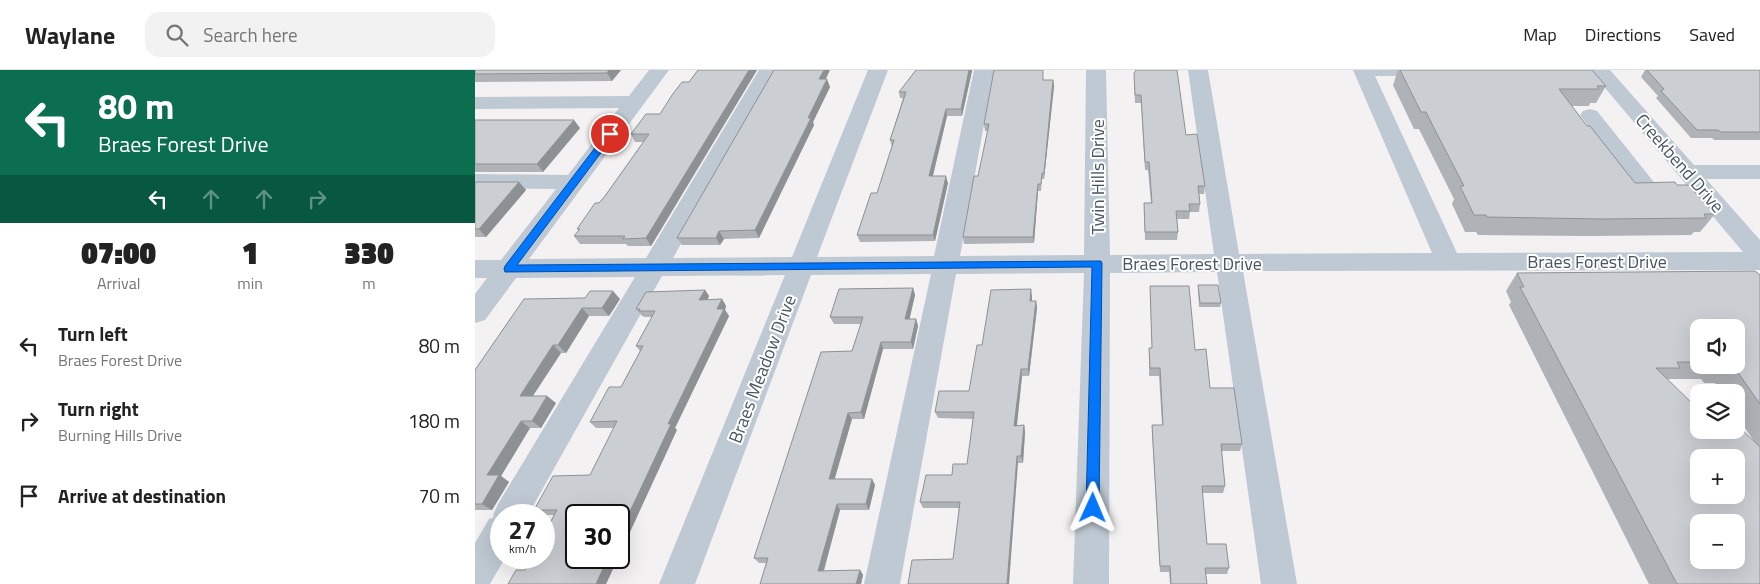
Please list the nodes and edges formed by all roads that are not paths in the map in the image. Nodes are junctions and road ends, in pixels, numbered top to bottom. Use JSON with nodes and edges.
{"nodes":[{"id":1,"x":659,"y":70,"type":"edge"},
{"id":2,"x":769,"y":70,"type":"edge"},
{"id":3,"x":878,"y":70,"type":"edge"},
{"id":4,"x":984,"y":70,"type":"edge"},
{"id":5,"x":1096,"y":70,"type":"edge"},
{"id":6,"x":1198,"y":70,"type":"edge"},
{"id":7,"x":1363,"y":70,"type":"edge"},
{"id":8,"x":1454,"y":70,"type":"edge"},
{"id":9,"x":1600,"y":70,"type":"edge"},
{"id":10,"x":634,"y":102,"type":"junction"},
{"id":11,"x":475,"y":103,"type":"edge"},
{"id":12,"x":1590,"y":115,"type":"dead end"},
{"id":13,"x":1667,"y":148,"type":"junction"},
{"id":14,"x":1616,"y":149,"type":"junction"},
{"id":15,"x":1688,"y":172,"type":"junction"},
{"id":16,"x":1760,"y":172,"type":"edge"},
{"id":17,"x":475,"y":181,"type":"edge"},
{"id":18,"x":574,"y":182,"type":"junction"},
{"id":19,"x":1645,"y":186,"type":"edge"},
{"id":20,"x":1445,"y":253,"type":"junction"},
{"id":21,"x":1760,"y":256,"type":"edge"},
{"id":22,"x":1760,"y":261,"type":"edge"},
{"id":23,"x":1228,"y":262,"type":"junction"},
{"id":24,"x":1097,"y":263,"type":"junction"},
{"id":25,"x":945,"y":264,"type":"junction"},
{"id":26,"x":802,"y":265,"type":"junction"},
{"id":27,"x":655,"y":267,"type":"junction"},
{"id":28,"x":475,"y":269,"type":"edge"},
{"id":29,"x":509,"y":269,"type":"junction"},
{"id":30,"x":475,"y":313,"type":"edge"},
{"id":31,"x":516,"y":504,"type":"edge"},
{"id":32,"x":490,"y":550,"type":"edge"},
{"id":33,"x":475,"y":576,"type":"edge"},
{"id":34,"x":677,"y":584,"type":"edge"},
{"id":35,"x":882,"y":584,"type":"edge"},
{"id":36,"x":1091,"y":584,"type":"edge"},
{"id":37,"x":1279,"y":584,"type":"edge"}],
"edges":[{"from":1,"to":10,"type":"street"},
{"from":2,"to":27,"type":"street"},
{"from":3,"to":26,"type":"street","name":"Braes Meadow Drive"},
{"from":4,"to":25,"type":"street"},
{"from":5,"to":24,"type":"street","name":"Twin Hills Drive"},
{"from":6,"to":23,"type":"street"},
{"from":7,"to":8,"type":"street"},
{"from":7,"to":20,"type":"street"},
{"from":9,"to":13,"type":"street","name":"Creekbend Drive"},
{"from":10,"to":11,"type":"street"},
{"from":10,"to":18,"type":"street"},
{"from":12,"to":14,"type":"street"},
{"from":13,"to":14,"type":"street"},
{"from":13,"to":15,"type":"street","name":"Creekbend Drive"},
{"from":14,"to":19,"type":"street"},
{"from":15,"to":16,"type":"street"},
{"from":15,"to":21,"type":"street","name":"Creekbend Drive"},
{"from":17,"to":18,"type":"street"},
{"from":18,"to":29,"type":"street"},
{"from":20,"to":22,"type":"street","name":"Braes Forest Drive"},
{"from":20,"to":23,"type":"street","name":"Braes Forest Drive"},
{"from":23,"to":24,"type":"street","name":"Braes Forest Drive"},
{"from":23,"to":37,"type":"street"},
{"from":24,"to":25,"type":"street","name":"Braes Forest Drive"},
{"from":24,"to":36,"type":"street","name":"Twin Hills Drive"},
{"from":25,"to":26,"type":"street","name":"Braes Forest Drive"},
{"from":25,"to":35,"type":"street"},
{"from":26,"to":27,"type":"street","name":"Braes Forest Drive"},
{"from":26,"to":34,"type":"street","name":"Braes Meadow Drive"},
{"from":27,"to":29,"type":"street","name":"Braes Forest Drive"},
{"from":27,"to":31,"type":"street"},
{"from":28,"to":29,"type":"street","name":"Braes Forest Drive"},
{"from":29,"to":30,"type":"street"},
{"from":32,"to":33,"type":"street"}]}
